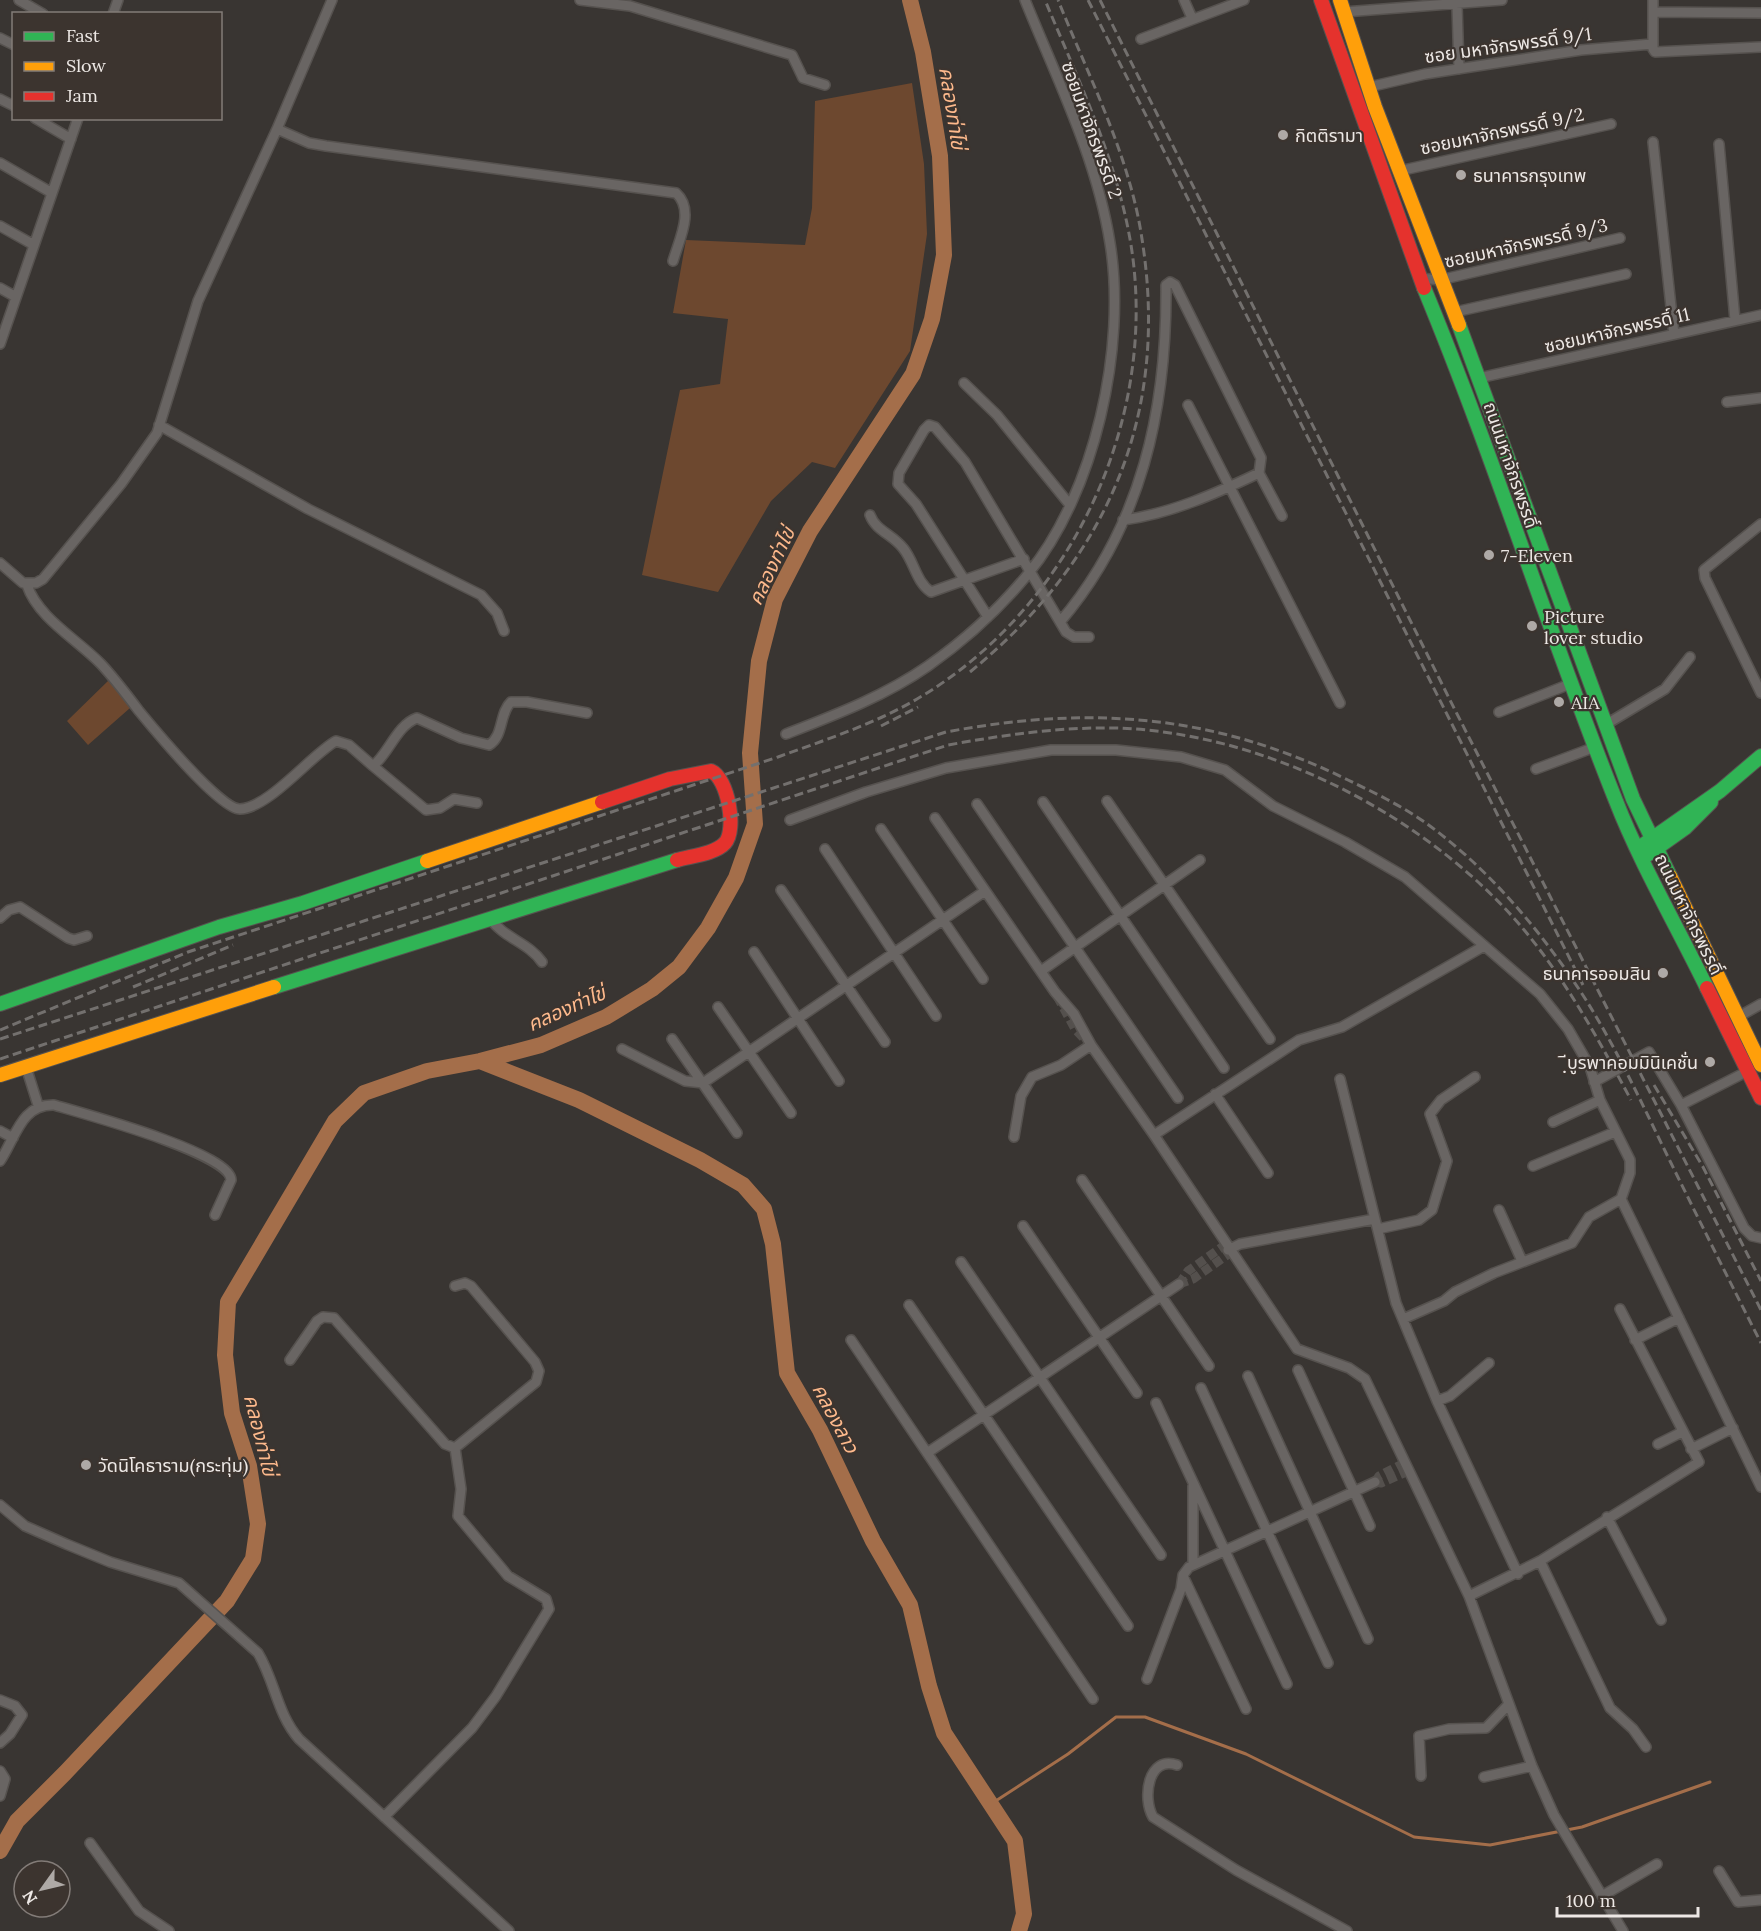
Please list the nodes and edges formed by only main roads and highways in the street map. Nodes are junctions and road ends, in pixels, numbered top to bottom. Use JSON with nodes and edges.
{"nodes":[{"id":1,"x":1321,"y":0,"type":"edge"},
{"id":2,"x":1342,"y":6,"type":"edge"},
{"id":3,"x":1761,"y":756,"type":"edge"},
{"id":4,"x":1654,"y":844,"type":"junction"},
{"id":5,"x":1639,"y":854,"type":"junction"},
{"id":6,"x":0,"y":1004,"type":"edge"},
{"id":7,"x":1761,"y":1065,"type":"edge"},
{"id":8,"x":0,"y":1075,"type":"edge"},
{"id":9,"x":1761,"y":1098,"type":"edge"}],
"edges":[{"from":1,"to":5,"type":"main road","name":"ถนนมหาจักรพรรดิ์"},
{"from":2,"to":4,"type":"main road","name":"ถนนมหาจักรพรรดิ์"},
{"from":3,"to":4,"type":"main road"},
{"from":4,"to":5,"type":"main road"},
{"from":4,"to":7,"type":"main road","name":"ถนนมหาจักรพรรดิ์"},
{"from":5,"to":9,"type":"main road","name":"ถนนมหาจักรพรรดิ์"},
{"from":6,"to":8,"type":"main road"}]}
